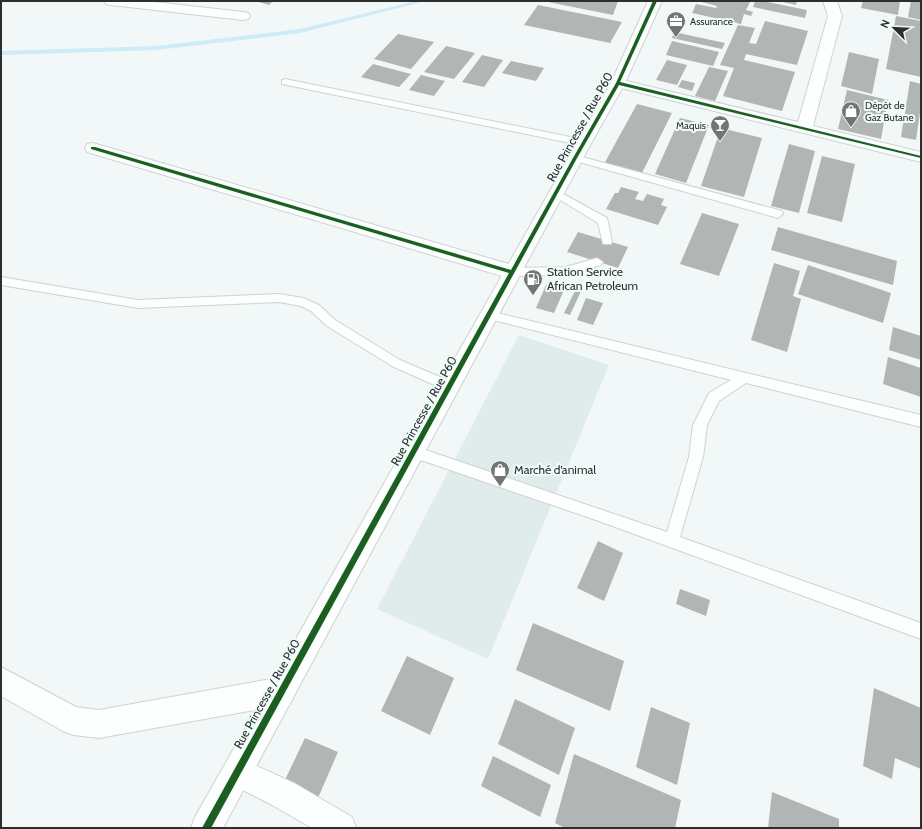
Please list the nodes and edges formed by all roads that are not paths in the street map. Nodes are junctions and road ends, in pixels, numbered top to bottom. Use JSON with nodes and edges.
{"nodes":[{"id":1,"x":112,"y":1,"type":"edge"},
{"id":2,"x":655,"y":1,"type":"edge"},
{"id":3,"x":830,"y":1,"type":"edge"},
{"id":4,"x":243,"y":16,"type":"dead end"},
{"id":5,"x":285,"y":82,"type":"dead end"},
{"id":6,"x":618,"y":83,"type":"junction"},
{"id":7,"x":804,"y":129,"type":"junction"},
{"id":8,"x":94,"y":148,"type":"dead end"},
{"id":9,"x":580,"y":150,"type":"junction"},
{"id":10,"x":921,"y":157,"type":"edge"},
{"id":11,"x":556,"y":193,"type":"junction"},
{"id":12,"x":778,"y":214,"type":"dead end"},
{"id":13,"x":607,"y":240,"type":"dead end"},
{"id":14,"x":597,"y":262,"type":"dead end"},
{"id":15,"x":512,"y":272,"type":"junction"},
{"id":16,"x":1,"y":281,"type":"edge"},
{"id":17,"x":489,"y":315,"type":"junction"},
{"id":18,"x":744,"y":378,"type":"junction"},
{"id":19,"x":450,"y":387,"type":"junction"},
{"id":20,"x":921,"y":421,"type":"edge"},
{"id":21,"x":414,"y":452,"type":"junction"},
{"id":22,"x":672,"y":541,"type":"junction"},
{"id":23,"x":921,"y":631,"type":"edge"},
{"id":24,"x":1,"y":681,"type":"edge"},
{"id":25,"x":282,"y":691,"type":"junction"},
{"id":26,"x":237,"y":772,"type":"junction"},
{"id":27,"x":206,"y":828,"type":"edge"},
{"id":28,"x":341,"y":828,"type":"edge"}],
"edges":[{"from":1,"to":4,"type":"street"},
{"from":2,"to":6,"type":"street","name":"Rue Princesse / Rue P60"},
{"from":3,"to":7,"type":"street"},
{"from":5,"to":9,"type":"lane"},
{"from":6,"to":7,"type":"street"},
{"from":6,"to":9,"type":"street","name":"Rue Princesse / Rue P60"},
{"from":7,"to":10,"type":"street"},
{"from":8,"to":15,"type":"street"},
{"from":9,"to":11,"type":"street","name":"Rue Princesse / Rue P60"},
{"from":9,"to":12,"type":"lane"},
{"from":11,"to":13,"type":"lane"},
{"from":11,"to":15,"type":"street","name":"Rue Princesse / Rue P60"},
{"from":14,"to":15,"type":"lane"},
{"from":15,"to":17,"type":"street","name":"Rue Princesse / Rue P60"},
{"from":16,"to":19,"type":"lane"},
{"from":17,"to":18,"type":"lane"},
{"from":17,"to":19,"type":"street","name":"Rue Princesse / Rue P60"},
{"from":18,"to":20,"type":"lane"},
{"from":18,"to":22,"type":"lane"},
{"from":19,"to":21,"type":"street","name":"Rue Princesse / Rue P60"},
{"from":21,"to":22,"type":"lane"},
{"from":21,"to":25,"type":"street","name":"Rue Princesse / Rue P60"},
{"from":22,"to":23,"type":"lane"},
{"from":24,"to":25,"type":"street"},
{"from":25,"to":26,"type":"street","name":"Rue Princesse / Rue P60"},
{"from":26,"to":27,"type":"street","name":"Rue Princesse / Rue P60"},
{"from":26,"to":28,"type":"street"}]}
